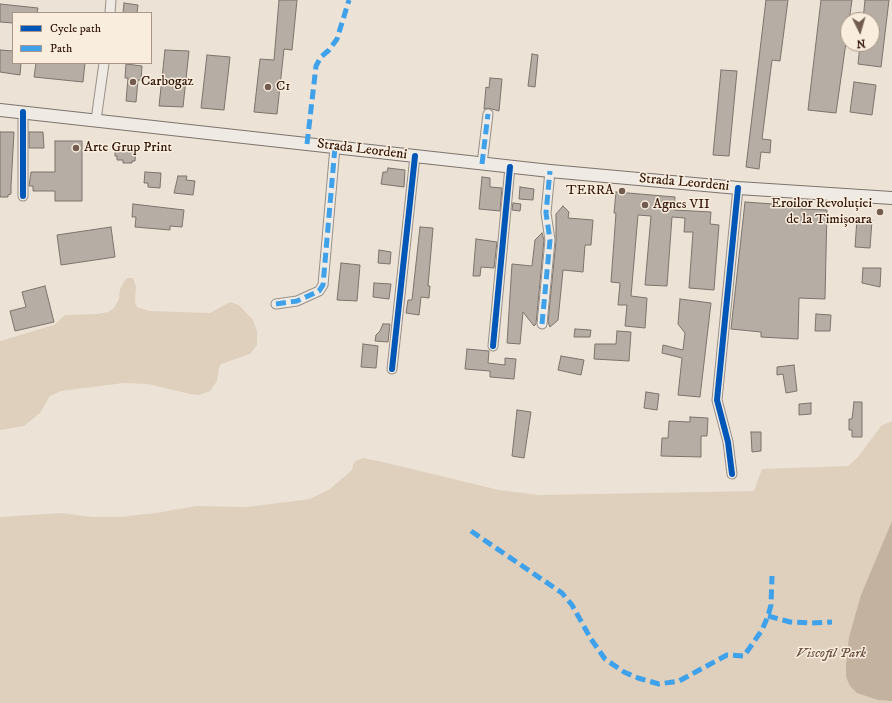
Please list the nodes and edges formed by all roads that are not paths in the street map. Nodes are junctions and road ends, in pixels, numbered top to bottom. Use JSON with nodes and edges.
{"nodes":[{"id":1,"x":111,"y":0,"type":"edge"},
{"id":2,"x":110,"y":12,"type":"edge"},
{"id":3,"x":104,"y":64,"type":"edge"},
{"id":4,"x":0,"y":110,"type":"edge"},
{"id":5,"x":23,"y":112,"type":"junction"},
{"id":6,"x":488,"y":114,"type":"dead end"},
{"id":7,"x":96,"y":120,"type":"junction"},
{"id":8,"x":335,"y":147,"type":"junction"},
{"id":9,"x":415,"y":156,"type":"junction"},
{"id":10,"x":482,"y":164,"type":"junction"},
{"id":11,"x":510,"y":167,"type":"junction"},
{"id":12,"x":550,"y":171,"type":"junction"},
{"id":13,"x":738,"y":188,"type":"junction"},
{"id":14,"x":23,"y":196,"type":"dead end"},
{"id":15,"x":892,"y":198,"type":"edge"},
{"id":16,"x":276,"y":304,"type":"dead end"},
{"id":17,"x":542,"y":324,"type":"dead end"},
{"id":18,"x":493,"y":346,"type":"dead end"},
{"id":19,"x":392,"y":369,"type":"dead end"},
{"id":20,"x":732,"y":474,"type":"dead end"}],
"edges":[{"from":1,"to":2,"type":"street"},
{"from":3,"to":7,"type":"street"},
{"from":4,"to":5,"type":"main road","name":"Strada Leordeni"},
{"from":5,"to":7,"type":"main road","name":"Strada Leordeni"},
{"from":5,"to":14,"type":"street"},
{"from":6,"to":10,"type":"street"},
{"from":7,"to":8,"type":"main road","name":"Strada Leordeni"},
{"from":8,"to":9,"type":"main road","name":"Strada Leordeni"},
{"from":8,"to":16,"type":"street"},
{"from":9,"to":10,"type":"main road","name":"Strada Leordeni"},
{"from":9,"to":19,"type":"street"},
{"from":10,"to":11,"type":"main road","name":"Strada Leordeni"},
{"from":11,"to":12,"type":"main road","name":"Strada Leordeni"},
{"from":11,"to":18,"type":"street"},
{"from":12,"to":13,"type":"main road","name":"Strada Leordeni"},
{"from":12,"to":17,"type":"street"},
{"from":13,"to":15,"type":"main road","name":"Strada Leordeni"},
{"from":13,"to":20,"type":"street"}]}
